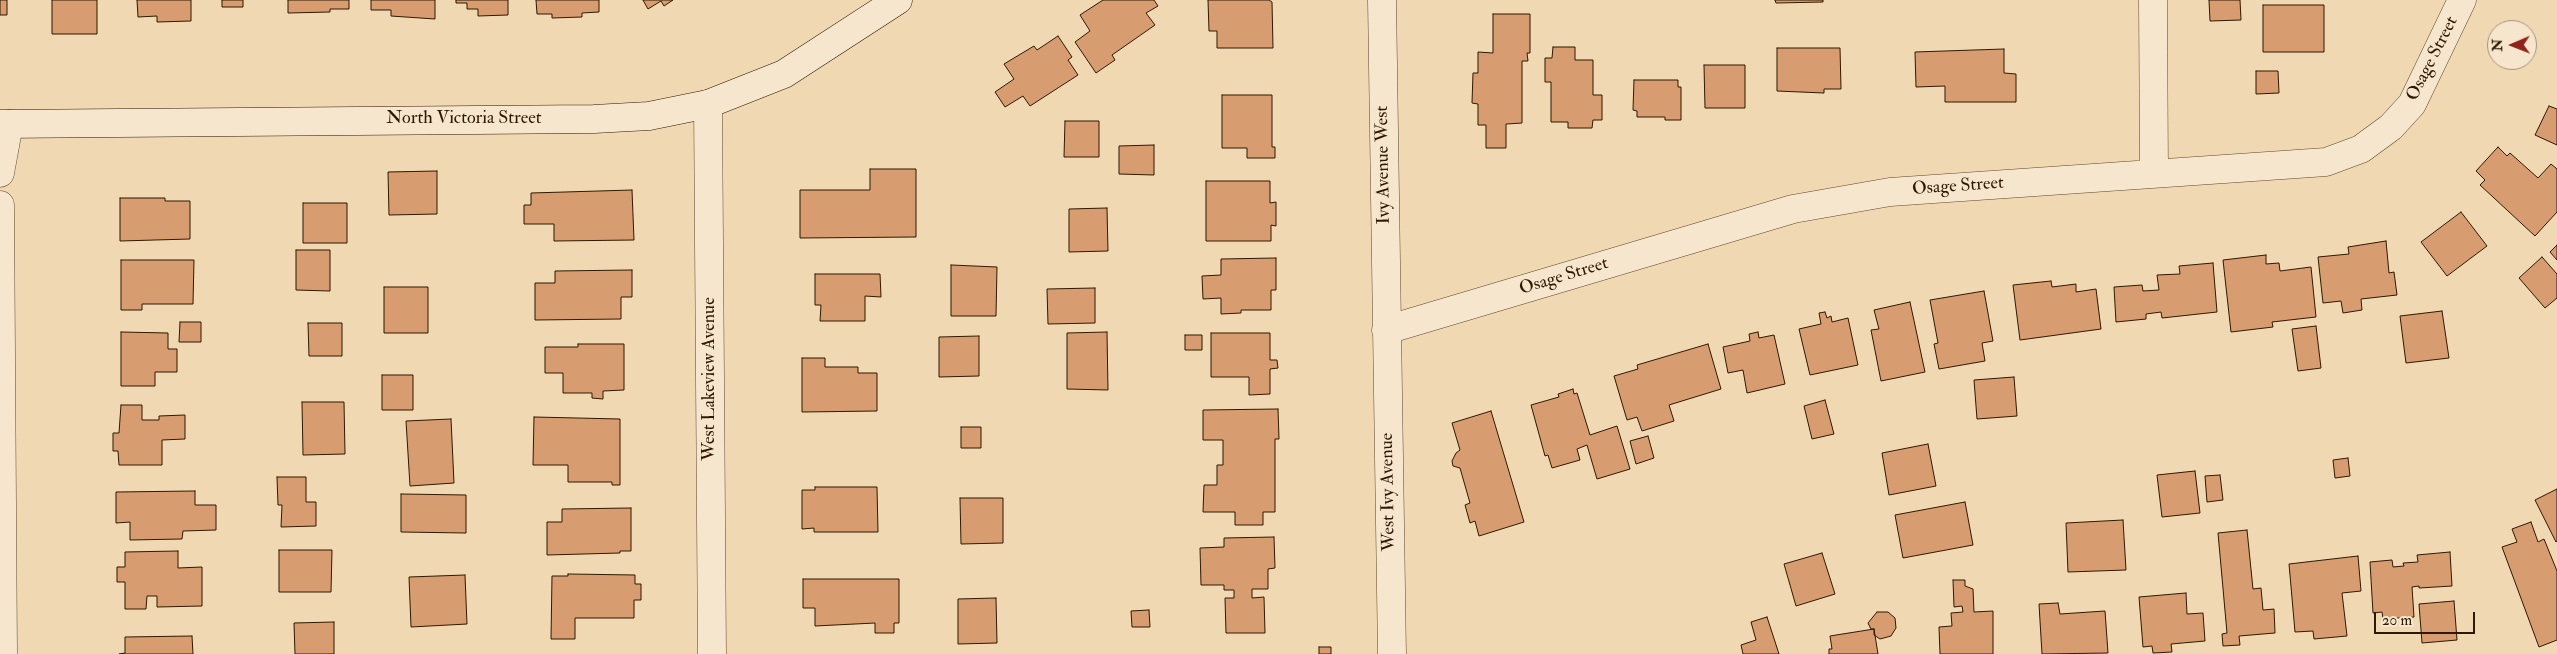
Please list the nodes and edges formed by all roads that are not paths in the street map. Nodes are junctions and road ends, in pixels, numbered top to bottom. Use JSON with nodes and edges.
{"nodes":[{"id":1,"x":898,"y":0,"type":"edge"},
{"id":2,"x":1382,"y":0,"type":"edge"},
{"id":3,"x":2154,"y":0,"type":"edge"},
{"id":4,"x":2462,"y":0,"type":"edge"},
{"id":5,"x":708,"y":104,"type":"junction"},
{"id":6,"x":4,"y":124,"type":"edge"},
{"id":7,"x":0,"y":173,"type":"edge"},
{"id":8,"x":2154,"y":173,"type":"junction"},
{"id":9,"x":0,"y":205,"type":"edge"},
{"id":10,"x":1386,"y":330,"type":"junction"},
{"id":11,"x":3,"y":654,"type":"edge"},
{"id":12,"x":712,"y":654,"type":"edge"},
{"id":13,"x":1392,"y":654,"type":"edge"}],
"edges":[{"from":1,"to":5,"type":"street","name":"North Victoria Street"},
{"from":2,"to":10,"type":"street","name":"Ivy Avenue West"},
{"from":3,"to":8,"type":"street"},
{"from":4,"to":8,"type":"street","name":"Osage Street"},
{"from":5,"to":6,"type":"street","name":"North Victoria Street"},
{"from":5,"to":12,"type":"street","name":"West Lakeview Avenue"},
{"from":6,"to":7,"type":"street"},
{"from":8,"to":10,"type":"street","name":"Osage Street"},
{"from":9,"to":11,"type":"street"},
{"from":10,"to":13,"type":"street","name":"West Ivy Avenue"}]}
